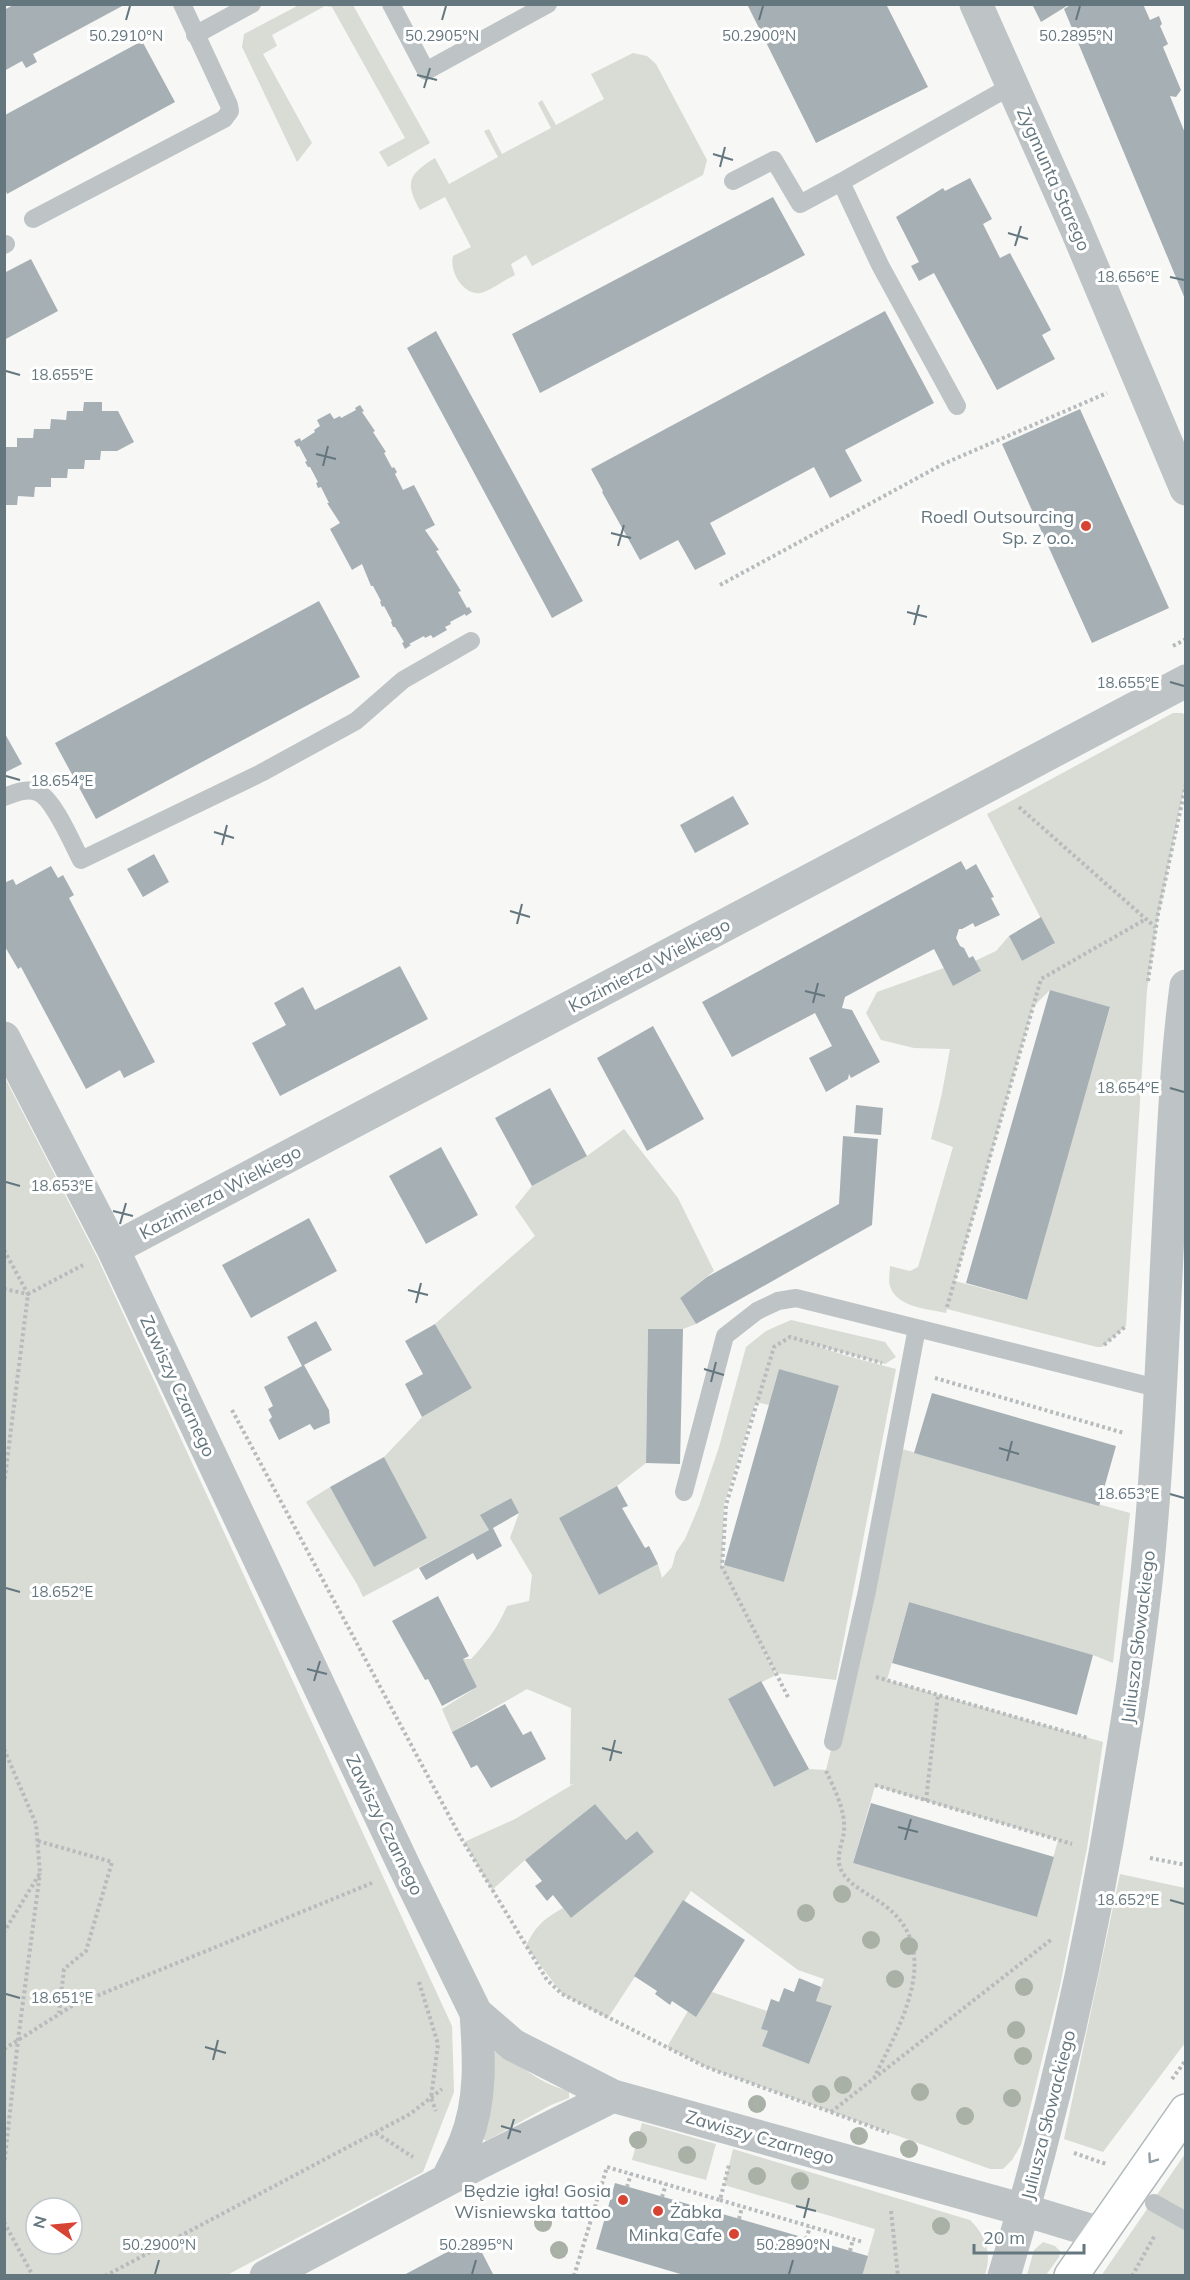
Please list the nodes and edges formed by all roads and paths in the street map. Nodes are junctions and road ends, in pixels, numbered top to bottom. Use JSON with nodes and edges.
{"nodes":[{"id":1,"x":182,"y":4,"type":"edge"},
{"id":2,"x":252,"y":4,"type":"edge"},
{"id":3,"x":391,"y":4,"type":"edge"},
{"id":4,"x":548,"y":4,"type":"edge"},
{"id":5,"x":976,"y":4,"type":"edge"},
{"id":6,"x":195,"y":35,"type":"junction"},
{"id":7,"x":1014,"y":86,"type":"junction"},
{"id":8,"x":733,"y":181,"type":"dead end"},
{"id":9,"x":841,"y":182,"type":"junction"},
{"id":10,"x":33,"y":219,"type":"dead end"},
{"id":11,"x":1116,"y":389,"type":"dead end"},
{"id":12,"x":957,"y":406,"type":"dead end"},
{"id":13,"x":1185,"y":489,"type":"edge"},
{"id":14,"x":720,"y":585,"type":"dead end"},
{"id":15,"x":471,"y":641,"type":"dead end"},
{"id":16,"x":1185,"y":681,"type":"edge"},
{"id":17,"x":1185,"y":784,"type":"edge"},
{"id":18,"x":4,"y":797,"type":"edge"},
{"id":19,"x":1011,"y":801,"type":"dead end"},
{"id":20,"x":1146,"y":919,"type":"junction"},
{"id":21,"x":1156,"y":928,"type":"junction"},
{"id":22,"x":1185,"y":986,"type":"edge"},
{"id":23,"x":1147,"y":988,"type":"dead end"},
{"id":24,"x":4,"y":1038,"type":"edge"},
{"id":25,"x":113,"y":1249,"type":"junction"},
{"id":26,"x":4,"y":1250,"type":"edge"},
{"id":27,"x":4,"y":1289,"type":"edge"},
{"id":28,"x":28,"y":1294,"type":"junction"},
{"id":29,"x":1126,"y":1326,"type":"dead end"},
{"id":30,"x":917,"y":1328,"type":"junction"},
{"id":31,"x":939,"y":1334,"type":"junction"},
{"id":32,"x":909,"y":1371,"type":"junction"},
{"id":33,"x":1123,"y":1380,"type":"junction"},
{"id":34,"x":1161,"y":1389,"type":"junction"},
{"id":35,"x":226,"y":1400,"type":"dead end"},
{"id":36,"x":1127,"y":1434,"type":"dead end"},
{"id":37,"x":10,"y":1449,"type":"junction"},
{"id":38,"x":4,"y":1452,"type":"edge"},
{"id":39,"x":4,"y":1485,"type":"edge"},
{"id":40,"x":684,"y":1492,"type":"dead end"},
{"id":41,"x":850,"y":1670,"type":"junction"},
{"id":42,"x":938,"y":1695,"type":"junction"},
{"id":43,"x":788,"y":1696,"type":"dead end"},
{"id":44,"x":1092,"y":1739,"type":"dead end"},
{"id":45,"x":833,"y":1742,"type":"dead end"},
{"id":46,"x":5,"y":1749,"type":"edge"},
{"id":47,"x":826,"y":1771,"type":"dead end"},
{"id":48,"x":875,"y":1785,"type":"dead end"},
{"id":49,"x":926,"y":1801,"type":"junction"},
{"id":50,"x":38,"y":1841,"type":"junction"},
{"id":51,"x":1077,"y":1846,"type":"dead end"},
{"id":52,"x":1150,"y":1858,"type":"dead end"},
{"id":53,"x":1185,"y":1865,"type":"edge"},
{"id":54,"x":40,"y":1873,"type":"junction"},
{"id":55,"x":376,"y":1881,"type":"dead end"},
{"id":56,"x":4,"y":1932,"type":"edge"},
{"id":57,"x":1053,"y":1938,"type":"dead end"},
{"id":58,"x":476,"y":2013,"type":"junction"},
{"id":59,"x":59,"y":2014,"type":"junction"},
{"id":60,"x":18,"y":2040,"type":"junction"},
{"id":61,"x":4,"y":2049,"type":"edge"},
{"id":62,"x":478,"y":2061,"type":"junction"},
{"id":63,"x":874,"y":2078,"type":"junction"},
{"id":64,"x":613,"y":2096,"type":"junction"},
{"id":65,"x":431,"y":2098,"type":"junction"},
{"id":66,"x":1185,"y":2111,"type":"edge"},
{"id":67,"x":830,"y":2112,"type":"junction"},
{"id":68,"x":439,"y":2120,"type":"dead end"},
{"id":69,"x":376,"y":2133,"type":"junction"},
{"id":70,"x":894,"y":2135,"type":"dead end"},
{"id":71,"x":1071,"y":2152,"type":"dead end"},
{"id":72,"x":416,"y":2159,"type":"dead end"},
{"id":73,"x":1109,"y":2165,"type":"dead end"},
{"id":74,"x":4,"y":2166,"type":"edge"},
{"id":75,"x":631,"y":2174,"type":"junction"},
{"id":76,"x":447,"y":2180,"type":"junction"},
{"id":77,"x":666,"y":2184,"type":"junction"},
{"id":78,"x":724,"y":2185,"type":"dead end"},
{"id":79,"x":627,"y":2187,"type":"dead end"},
{"id":80,"x":662,"y":2197,"type":"dead end"},
{"id":81,"x":720,"y":2200,"type":"junction"},
{"id":82,"x":891,"y":2206,"type":"dead end"},
{"id":83,"x":742,"y":2207,"type":"junction"},
{"id":84,"x":1161,"y":2207,"type":"joint"},
{"id":85,"x":1024,"y":2210,"type":"junction"},
{"id":86,"x":739,"y":2219,"type":"dead end"},
{"id":87,"x":4,"y":2222,"type":"edge"},
{"id":88,"x":1185,"y":2222,"type":"edge"},
{"id":89,"x":810,"y":2227,"type":"junction"},
{"id":90,"x":1100,"y":2233,"type":"junction"},
{"id":91,"x":806,"y":2239,"type":"dead end"},
{"id":92,"x":853,"y":2239,"type":"junction"},
{"id":93,"x":863,"y":2242,"type":"dead end"},
{"id":94,"x":850,"y":2251,"type":"dead end"},
{"id":95,"x":33,"y":2276,"type":"edge"},
{"id":96,"x":105,"y":2276,"type":"edge"},
{"id":97,"x":266,"y":2276,"type":"edge"},
{"id":98,"x":574,"y":2276,"type":"edge"},
{"id":99,"x":898,"y":2276,"type":"edge"},
{"id":100,"x":1004,"y":2276,"type":"edge"},
{"id":101,"x":1071,"y":2276,"type":"edge"},
{"id":102,"x":1132,"y":2276,"type":"edge"}],
"edges":[{"from":1,"to":6,"type":"lane"},
{"from":2,"to":6,"type":"lane"},
{"from":3,"to":4,"type":"lane"},
{"from":5,"to":7,"type":"street","name":"Zygmunta Starego"},
{"from":6,"to":10,"type":"lane"},
{"from":7,"to":9,"type":"lane"},
{"from":7,"to":13,"type":"street","name":"Zygmunta Starego"},
{"from":8,"to":9,"type":"lane"},
{"from":9,"to":12,"type":"lane"},
{"from":11,"to":14,"type":"path"},
{"from":15,"to":18,"type":"lane"},
{"from":16,"to":25,"type":"street","name":"Kazimierza Wielkiego"},
{"from":17,"to":21,"type":"path"},
{"from":19,"to":20,"type":"path"},
{"from":20,"to":21,"type":"path"},
{"from":20,"to":31,"type":"path"},
{"from":21,"to":23,"type":"path"},
{"from":22,"to":34,"type":"street","name":"Juliusza Słowackiego"},
{"from":24,"to":25,"type":"street","name":"Zawiszy Czarnego"},
{"from":25,"to":28,"type":"path"},
{"from":25,"to":58,"type":"street","name":"Zawiszy Czarnego"},
{"from":26,"to":28,"type":"path"},
{"from":27,"to":28,"type":"path"},
{"from":28,"to":37,"type":"path"},
{"from":29,"to":33,"type":"path"},
{"from":30,"to":31,"type":"lane"},
{"from":30,"to":32,"type":"lane"},
{"from":30,"to":40,"type":"lane"},
{"from":31,"to":33,"type":"lane"},
{"from":32,"to":36,"type":"path"},
{"from":32,"to":41,"type":"lane"},
{"from":32,"to":43,"type":"path"},
{"from":33,"to":34,"type":"lane"},
{"from":34,"to":85,"type":"street","name":"Juliusza Słowackiego"},
{"from":35,"to":67,"type":"path"},
{"from":37,"to":38,"type":"path"},
{"from":37,"to":39,"type":"path"},
{"from":41,"to":42,"type":"path"},
{"from":41,"to":45,"type":"lane"},
{"from":42,"to":44,"type":"path"},
{"from":42,"to":49,"type":"path"},
{"from":46,"to":50,"type":"path"},
{"from":47,"to":63,"type":"path"},
{"from":48,"to":49,"type":"path"},
{"from":49,"to":51,"type":"path"},
{"from":50,"to":54,"type":"path"},
{"from":50,"to":59,"type":"path"},
{"from":52,"to":53,"type":"path"},
{"from":54,"to":56,"type":"path"},
{"from":54,"to":60,"type":"path"},
{"from":55,"to":59,"type":"path"},
{"from":57,"to":63,"type":"path"},
{"from":58,"to":62,"type":"street"},
{"from":58,"to":64,"type":"street","name":"Zawiszy Czarnego"},
{"from":59,"to":60,"type":"path"},
{"from":60,"to":61,"type":"path"},
{"from":60,"to":74,"type":"path"},
{"from":62,"to":65,"type":"path"},
{"from":62,"to":76,"type":"street"},
{"from":63,"to":67,"type":"path"},
{"from":64,"to":76,"type":"street"},
{"from":64,"to":85,"type":"street","name":"Zawiszy Czarnego"},
{"from":65,"to":68,"type":"path"},
{"from":65,"to":69,"type":"path"},
{"from":66,"to":90,"type":"main road","one_way":true},
{"from":67,"to":70,"type":"path"},
{"from":69,"to":72,"type":"path"},
{"from":69,"to":96,"type":"path"},
{"from":71,"to":73,"type":"path"},
{"from":75,"to":77,"type":"path"},
{"from":75,"to":79,"type":"path"},
{"from":75,"to":98,"type":"path"},
{"from":76,"to":97,"type":"street"},
{"from":77,"to":80,"type":"path"},
{"from":77,"to":81,"type":"path"},
{"from":78,"to":81,"type":"path"},
{"from":81,"to":83,"type":"path"},
{"from":82,"to":99,"type":"path"},
{"from":83,"to":86,"type":"path"},
{"from":83,"to":89,"type":"path"},
{"from":84,"to":88,"type":"lane"},
{"from":84,"to":102,"type":"path"},
{"from":85,"to":90,"type":"street","name":"Zawiszy Czarnego"},
{"from":85,"to":100,"type":"street","name":"Juliusza Słowackiego"},
{"from":87,"to":95,"type":"path"},
{"from":89,"to":91,"type":"path"},
{"from":89,"to":92,"type":"path"},
{"from":90,"to":101,"type":"main road"},
{"from":92,"to":93,"type":"path"},
{"from":92,"to":94,"type":"path"}]}
